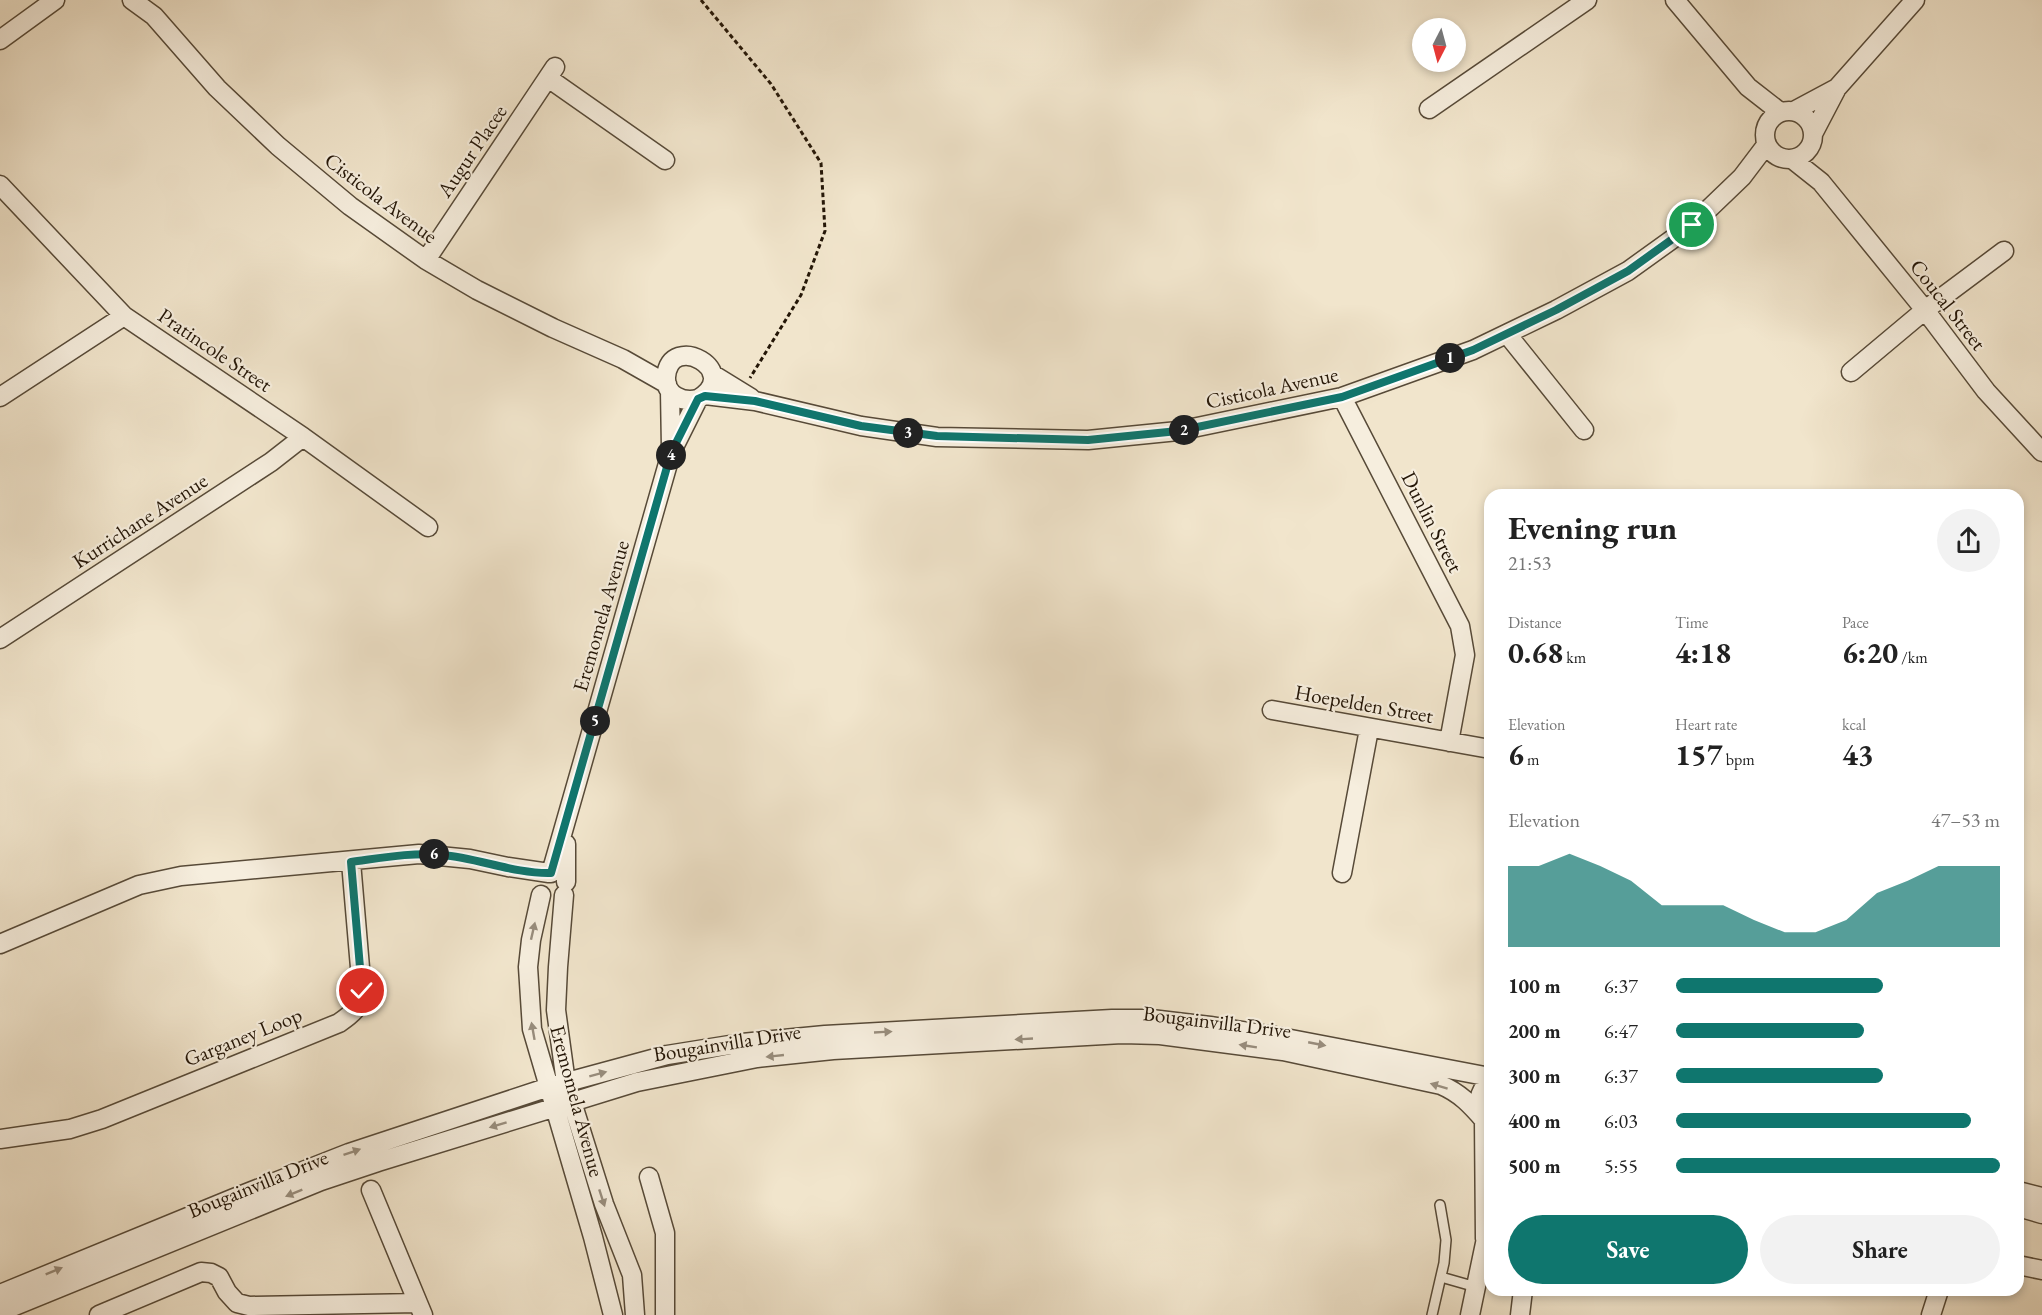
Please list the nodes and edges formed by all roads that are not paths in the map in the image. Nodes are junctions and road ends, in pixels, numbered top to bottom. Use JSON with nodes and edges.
{"nodes":[{"id":1,"x":55,"y":0,"type":"edge"},
{"id":2,"x":132,"y":0,"type":"edge"},
{"id":3,"x":1587,"y":0,"type":"edge"},
{"id":4,"x":1675,"y":0,"type":"edge"},
{"id":5,"x":1915,"y":0,"type":"edge"},
{"id":6,"x":151,"y":8,"type":"edge"},
{"id":7,"x":0,"y":40,"type":"edge"},
{"id":8,"x":1748,"y":87,"type":"junction"},
{"id":9,"x":1837,"y":88,"type":"junction"},
{"id":10,"x":1429,"y":109,"type":"dead end"},
{"id":11,"x":1787,"y":112,"type":"junction"},
{"id":12,"x":1766,"y":136,"type":"junction"},
{"id":13,"x":1812,"y":139,"type":"junction"},
{"id":14,"x":1788,"y":158,"type":"junction"},
{"id":15,"x":665,"y":160,"type":"dead end"},
{"id":16,"x":1742,"y":177,"type":"junction"},
{"id":17,"x":1821,"y":182,"type":"junction"},
{"id":18,"x":0,"y":185,"type":"edge"},
{"id":19,"x":2004,"y":250,"type":"dead end"},
{"id":20,"x":426,"y":260,"type":"junction"},
{"id":21,"x":1925,"y":310,"type":"junction"},
{"id":22,"x":124,"y":316,"type":"junction"},
{"id":23,"x":1506,"y":334,"type":"junction"},
{"id":24,"x":623,"y":358,"type":"junction"},
{"id":25,"x":673,"y":362,"type":"junction"},
{"id":26,"x":1851,"y":372,"type":"dead end"},
{"id":27,"x":712,"y":374,"type":"junction"},
{"id":28,"x":668,"y":388,"type":"junction"},
{"id":29,"x":748,"y":396,"type":"junction"},
{"id":30,"x":0,"y":397,"type":"edge"},
{"id":31,"x":1342,"y":397,"type":"junction"},
{"id":32,"x":701,"y":398,"type":"junction"},
{"id":33,"x":1584,"y":430,"type":"dead end"},
{"id":34,"x":303,"y":438,"type":"junction"},
{"id":35,"x":2042,"y":452,"type":"edge"},
{"id":36,"x":671,"y":453,"type":"junction"},
{"id":37,"x":428,"y":527,"type":"dead end"},
{"id":38,"x":0,"y":639,"type":"edge"},
{"id":39,"x":1272,"y":710,"type":"dead end"},
{"id":40,"x":1369,"y":729,"type":"junction"},
{"id":41,"x":1449,"y":742,"type":"junction"},
{"id":42,"x":1484,"y":748,"type":"edge"},
{"id":43,"x":351,"y":862,"type":"junction"},
{"id":44,"x":508,"y":867,"type":"junction"},
{"id":45,"x":1342,"y":873,"type":"dead end"},
{"id":46,"x":558,"y":881,"type":"junction"},
{"id":47,"x":540,"y":893,"type":"junction"},
{"id":48,"x":0,"y":944,"type":"edge"},
{"id":49,"x":530,"y":992,"type":"junction"},
{"id":50,"x":557,"y":993,"type":"junction"},
{"id":51,"x":829,"y":1042,"type":"junction"},
{"id":52,"x":1484,"y":1078,"type":"edge"},
{"id":53,"x":557,"y":1085,"type":"junction"},
{"id":54,"x":1484,"y":1088,"type":"edge"},
{"id":55,"x":563,"y":1105,"type":"junction"},
{"id":56,"x":1484,"y":1118,"type":"edge"},
{"id":57,"x":1484,"y":1120,"type":"edge"},
{"id":58,"x":0,"y":1139,"type":"edge"},
{"id":59,"x":649,"y":1177,"type":"dead end"},
{"id":60,"x":371,"y":1190,"type":"dead end"},
{"id":61,"x":2024,"y":1192,"type":"edge"},
{"id":62,"x":2042,"y":1197,"type":"edge"},
{"id":63,"x":1440,"y":1205,"type":"dead end"},
{"id":64,"x":2024,"y":1209,"type":"edge"},
{"id":65,"x":2042,"y":1214,"type":"edge"},
{"id":66,"x":1484,"y":1247,"type":"edge"},
{"id":67,"x":2024,"y":1266,"type":"edge"},
{"id":68,"x":2042,"y":1270,"type":"edge"},
{"id":69,"x":1441,"y":1277,"type":"junction"},
{"id":70,"x":1476,"y":1287,"type":"junction"},
{"id":71,"x":0,"y":1294,"type":"edge"},
{"id":72,"x":1522,"y":1296,"type":"edge"},
{"id":73,"x":1937,"y":1296,"type":"edge"},
{"id":74,"x":421,"y":1309,"type":"edge"},
{"id":75,"x":0,"y":1312,"type":"edge"},
{"id":76,"x":99,"y":1315,"type":"edge"},
{"id":77,"x":613,"y":1315,"type":"edge"},
{"id":78,"x":635,"y":1315,"type":"edge"},
{"id":79,"x":665,"y":1315,"type":"edge"},
{"id":80,"x":1432,"y":1315,"type":"edge"},
{"id":81,"x":1470,"y":1315,"type":"edge"},
{"id":82,"x":1520,"y":1315,"type":"edge"},
{"id":83,"x":1931,"y":1315,"type":"edge"}],
"edges":[{"from":1,"to":7,"type":"street"},
{"from":2,"to":6,"type":"street","name":"Cisticola Avenue"},
{"from":3,"to":10,"type":"street"},
{"from":4,"to":8,"type":"street"},
{"from":5,"to":9,"type":"street"},
{"from":6,"to":20,"type":"street","name":"Cisticola Avenue"},
{"from":8,"to":11,"type":"street"},
{"from":8,"to":12,"type":"street"},
{"from":9,"to":11,"type":"street"},
{"from":9,"to":13,"type":"street"},
{"from":11,"to":12,"type":"street"},
{"from":11,"to":13,"type":"street"},
{"from":12,"to":14,"type":"street"},
{"from":12,"to":16,"type":"street","name":"Cisticola Avenue"},
{"from":13,"to":14,"type":"street"},
{"from":13,"to":17,"type":"street","name":"Coucal Street"},
{"from":14,"to":16,"type":"street","name":"Cisticola Avenue"},
{"from":14,"to":17,"type":"street","name":"Coucal Street"},
{"from":15,"to":20,"type":"street","name":"Augur Placee"},
{"from":16,"to":23,"type":"street","name":"Cisticola Avenue"},
{"from":17,"to":21,"type":"street","name":"Coucal Street"},
{"from":18,"to":22,"type":"street","name":"Pratincole Street"},
{"from":19,"to":21,"type":"street"},
{"from":20,"to":24,"type":"street","name":"Cisticola Avenue"},
{"from":21,"to":26,"type":"street"},
{"from":21,"to":35,"type":"street","name":"Coucal Street"},
{"from":22,"to":30,"type":"street"},
{"from":22,"to":34,"type":"street","name":"Pratincole Street"},
{"from":23,"to":31,"type":"street","name":"Cisticola Avenue"},
{"from":23,"to":33,"type":"street"},
{"from":24,"to":25,"type":"street","name":"Cisticola Avenue"},
{"from":24,"to":28,"type":"street","name":"Cisticola Avenue"},
{"from":25,"to":27,"type":"street"},
{"from":25,"to":28,"type":"street"},
{"from":27,"to":29,"type":"street","name":"Cisticola Avenue"},
{"from":27,"to":32,"type":"street"},
{"from":28,"to":32,"type":"street"},
{"from":28,"to":36,"type":"street","name":"Eremomela Avenue"},
{"from":29,"to":31,"type":"street","name":"Cisticola Avenue"},
{"from":29,"to":32,"type":"street","name":"Cisticola Avenue"},
{"from":31,"to":41,"type":"street","name":"Dunlin Street"},
{"from":32,"to":36,"type":"street","name":"Eremomela Avenue"},
{"from":34,"to":37,"type":"street","name":"Pratincole Street"},
{"from":34,"to":38,"type":"street","name":"Kurrichane Avenue"},
{"from":36,"to":46,"type":"street","name":"Eremomela Avenue"},
{"from":39,"to":40,"type":"street","name":"Hoepelden Street"},
{"from":40,"to":41,"type":"street","name":"Hoepelden Street"},
{"from":40,"to":45,"type":"street"},
{"from":41,"to":42,"type":"street","name":"Hoepelden Street"},
{"from":43,"to":44,"type":"street"},
{"from":43,"to":48,"type":"street"},
{"from":43,"to":58,"type":"street","name":"Garganey Loop"},
{"from":44,"to":46,"type":"street"},
{"from":44,"to":47,"type":"street"},
{"from":46,"to":47,"type":"street","name":"Eremomela Avenue"},
{"from":46,"to":47,"type":"street"},
{"from":46,"to":50,"type":"street","name":"Eremomela Avenue"},
{"from":49,"to":47,"type":"street","name":"Eremomela Avenue","one_way":true},
{"from":49,"to":50,"type":"street"},
{"from":53,"to":49,"type":"street","name":"Eremomela Avenue","one_way":true},
{"from":50,"to":53,"type":"street","name":"Eremomela Avenue"},
{"from":51,"to":52,"type":"street","name":"Bougainvilla Drive","one_way":true},
{"from":53,"to":51,"type":"street","name":"Bougainvilla Drive","one_way":true},
{"from":51,"to":55,"type":"street","name":"Bougainvilla Drive","one_way":true},
{"from":57,"to":51,"type":"street","name":"Bougainvilla Drive","one_way":true},
{"from":53,"to":55,"type":"street","name":"Eremomela Avenue"},
{"from":71,"to":53,"type":"street","name":"Bougainvilla Drive","one_way":true},
{"from":54,"to":56,"type":"street","name":"Bougainvilla Drive"},
{"from":55,"to":75,"type":"street","name":"Bougainvilla Drive","one_way":true},
{"from":55,"to":77,"type":"street","name":"Eremomela Avenue"},
{"from":55,"to":78,"type":"street","name":"Eremomela Avenue","one_way":true},
{"from":59,"to":79,"type":"street"},
{"from":60,"to":74,"type":"street"},
{"from":61,"to":62,"type":"street"},
{"from":63,"to":69,"type":"lane"},
{"from":64,"to":65,"type":"street"},
{"from":66,"to":70,"type":"street"},
{"from":67,"to":68,"type":"street"},
{"from":69,"to":70,"type":"lane"},
{"from":69,"to":80,"type":"lane"},
{"from":70,"to":81,"type":"street"},
{"from":72,"to":82,"type":"street"},
{"from":73,"to":83,"type":"street"},
{"from":74,"to":76,"type":"street"}]}
